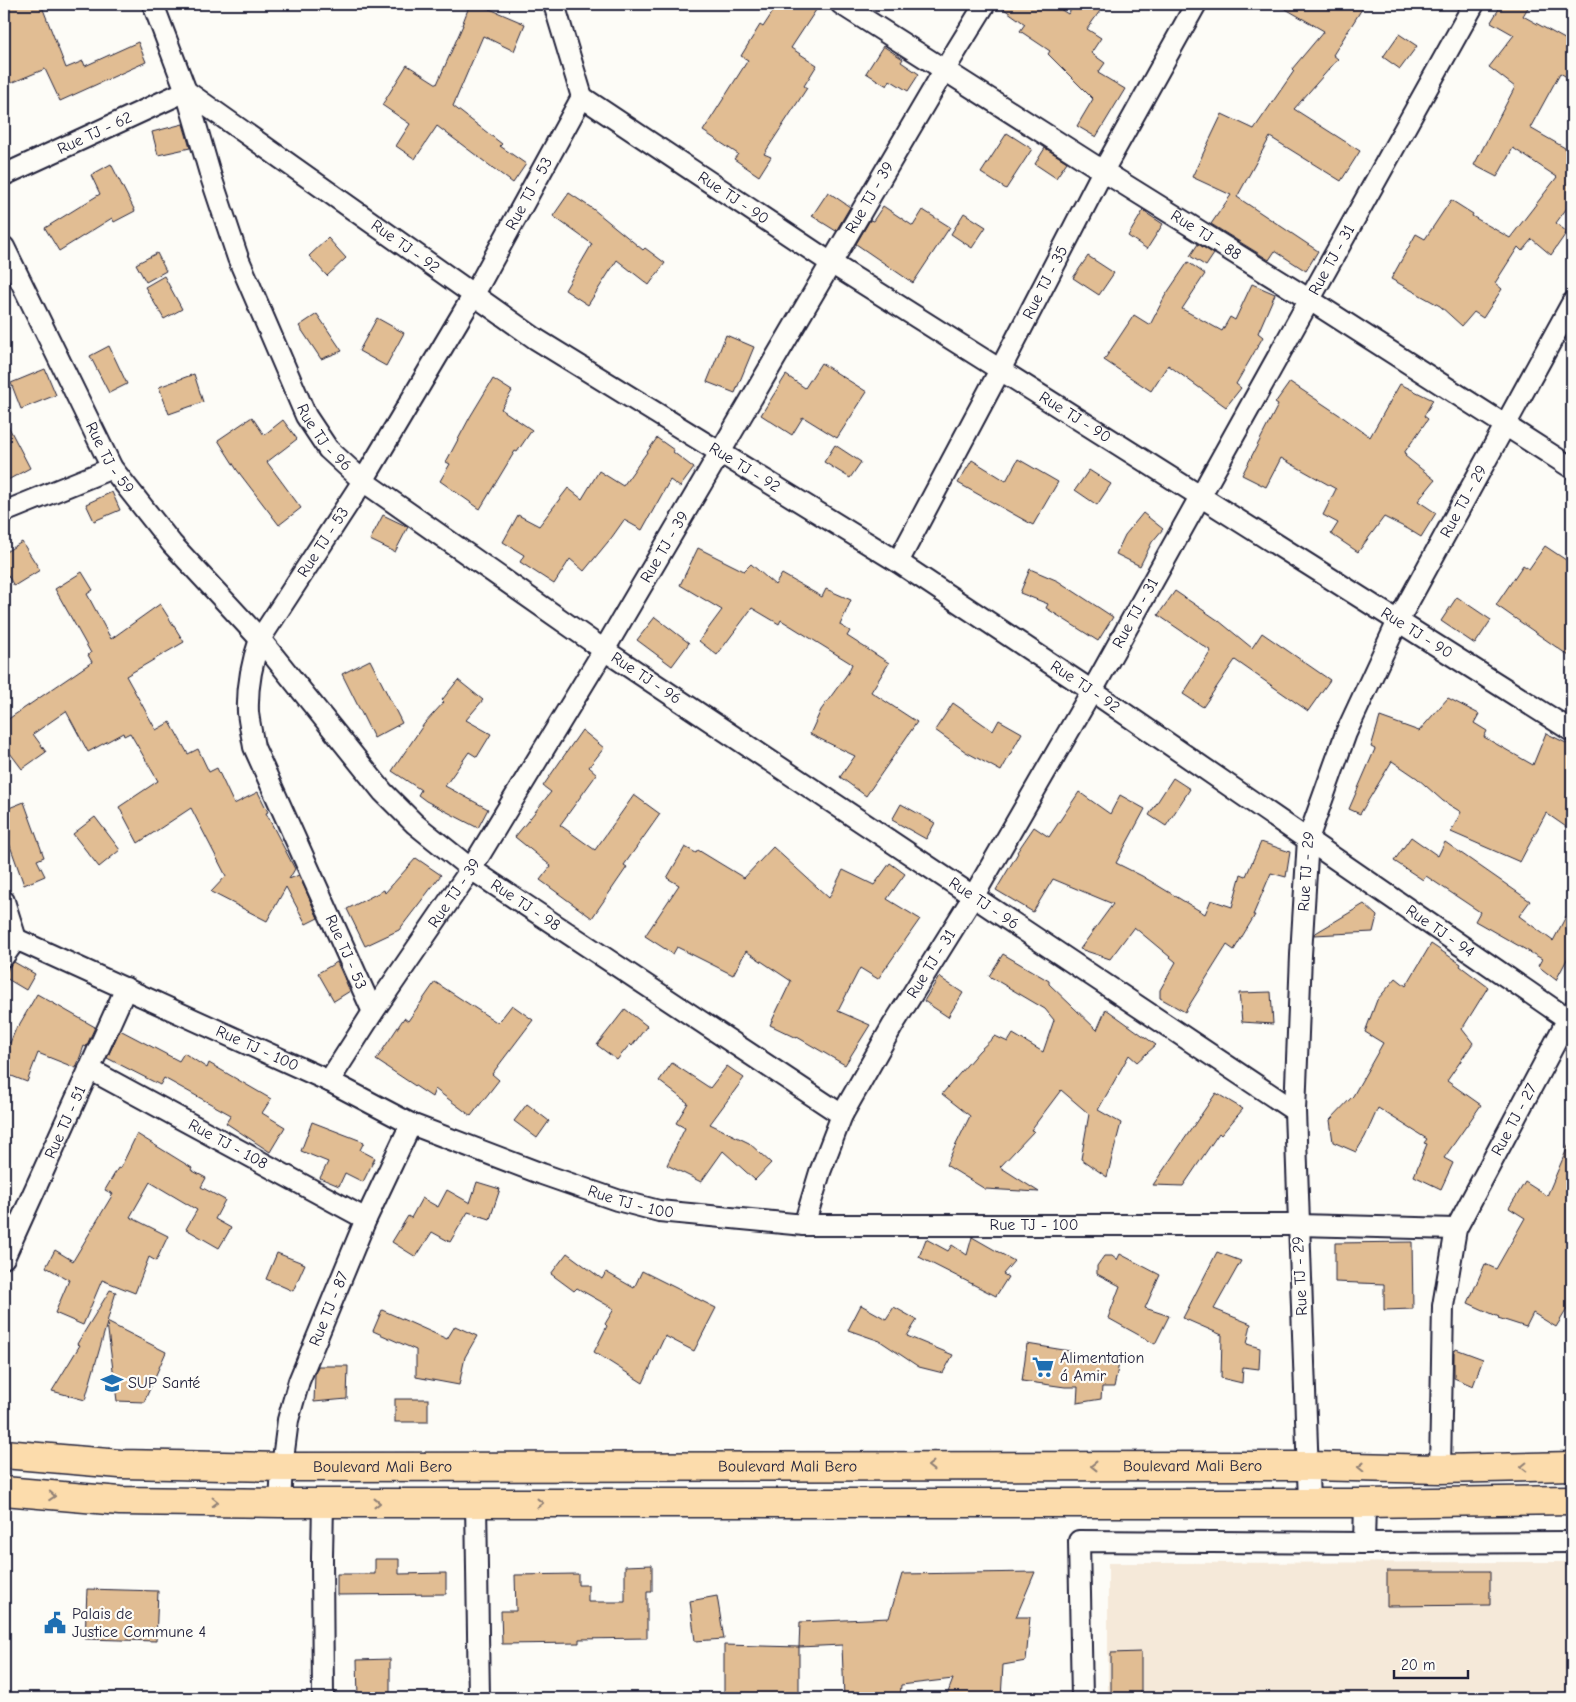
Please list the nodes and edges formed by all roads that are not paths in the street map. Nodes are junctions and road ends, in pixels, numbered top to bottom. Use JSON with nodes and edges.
{"nodes":[{"id":1,"x":155,"y":4,"type":"edge"},
{"id":2,"x":554,"y":4,"type":"edge"},
{"id":3,"x":841,"y":4,"type":"edge"},
{"id":4,"x":985,"y":4,"type":"edge"},
{"id":5,"x":1196,"y":4,"type":"edge"},
{"id":6,"x":1474,"y":4,"type":"edge"},
{"id":7,"x":945,"y":70,"type":"junction"},
{"id":8,"x":186,"y":91,"type":"junction"},
{"id":9,"x":582,"y":97,"type":"junction"},
{"id":10,"x":1103,"y":171,"type":"junction"},
{"id":11,"x":4,"y":175,"type":"edge"},
{"id":12,"x":4,"y":247,"type":"edge"},
{"id":13,"x":831,"y":263,"type":"junction"},
{"id":14,"x":473,"y":296,"type":"junction"},
{"id":15,"x":1310,"y":300,"type":"junction"},
{"id":16,"x":1572,"y":303,"type":"edge"},
{"id":17,"x":1000,"y":370,"type":"junction"},
{"id":18,"x":1504,"y":426,"type":"junction"},
{"id":19,"x":720,"y":452,"type":"junction"},
{"id":20,"x":112,"y":468,"type":"junction"},
{"id":21,"x":1572,"y":468,"type":"edge"},
{"id":22,"x":363,"y":481,"type":"junction"},
{"id":23,"x":1200,"y":497,"type":"junction"},
{"id":24,"x":4,"y":512,"type":"edge"},
{"id":25,"x":898,"y":562,"type":"junction"},
{"id":26,"x":1398,"y":621,"type":"junction"},
{"id":27,"x":260,"y":639,"type":"junction"},
{"id":28,"x":604,"y":650,"type":"junction"},
{"id":29,"x":1092,"y":691,"type":"junction"},
{"id":30,"x":1572,"y":731,"type":"edge"},
{"id":31,"x":1308,"y":838,"type":"junction"},
{"id":32,"x":471,"y":869,"type":"junction"},
{"id":33,"x":972,"y":897,"type":"junction"},
{"id":34,"x":4,"y":901,"type":"edge"},
{"id":35,"x":16,"y":939,"type":"junction"},
{"id":36,"x":4,"y":956,"type":"edge"},
{"id":37,"x":126,"y":988,"type":"junction"},
{"id":38,"x":373,"y":1012,"type":"junction"},
{"id":39,"x":1571,"y":1017,"type":"edge"},
{"id":40,"x":89,"y":1069,"type":"junction"},
{"id":41,"x":329,"y":1081,"type":"junction"},
{"id":42,"x":1295,"y":1111,"type":"junction"},
{"id":43,"x":842,"y":1115,"type":"junction"},
{"id":44,"x":411,"y":1124,"type":"junction"},
{"id":45,"x":366,"y":1219,"type":"junction"},
{"id":46,"x":804,"y":1225,"type":"junction"},
{"id":47,"x":1298,"y":1225,"type":"junction"},
{"id":48,"x":1456,"y":1229,"type":"junction"},
{"id":49,"x":4,"y":1258,"type":"edge"},
{"id":50,"x":4,"y":1454,"type":"edge"},
{"id":51,"x":1309,"y":1466,"type":"junction"},
{"id":52,"x":1572,"y":1466,"type":"edge"},
{"id":53,"x":282,"y":1467,"type":"junction"},
{"id":54,"x":1440,"y":1469,"type":"junction"},
{"id":55,"x":4,"y":1491,"type":"edge"},
{"id":56,"x":1572,"y":1500,"type":"edge"},
{"id":57,"x":1309,"y":1502,"type":"junction"},
{"id":58,"x":280,"y":1503,"type":"junction"},
{"id":59,"x":323,"y":1503,"type":"junction"},
{"id":60,"x":476,"y":1503,"type":"junction"},
{"id":61,"x":1364,"y":1503,"type":"junction"},
{"id":62,"x":1572,"y":1542,"type":"edge"},
{"id":63,"x":1364,"y":1543,"type":"junction"},
{"id":64,"x":322,"y":1698,"type":"edge"},
{"id":65,"x":479,"y":1698,"type":"edge"},
{"id":66,"x":1082,"y":1698,"type":"edge"}],
"edges":[{"from":1,"to":8,"type":"street","name":"Rue TJ - 96"},
{"from":2,"to":9,"type":"street"},
{"from":3,"to":7,"type":"street","name":"Rue TJ - 88"},
{"from":4,"to":7,"type":"street","name":"Rue TJ - 39"},
{"from":5,"to":10,"type":"street","name":"Rue TJ - 35"},
{"from":6,"to":15,"type":"street","name":"Rue TJ - 31"},
{"from":7,"to":10,"type":"street","name":"Rue TJ - 88"},
{"from":7,"to":13,"type":"street","name":"Rue TJ - 39"},
{"from":8,"to":11,"type":"street","name":"Rue TJ - 62"},
{"from":8,"to":14,"type":"street","name":"Rue TJ - 92"},
{"from":8,"to":22,"type":"street","name":"Rue TJ - 96"},
{"from":9,"to":13,"type":"street","name":"Rue TJ - 90"},
{"from":9,"to":14,"type":"street","name":"Rue TJ - 53"},
{"from":10,"to":15,"type":"street","name":"Rue TJ - 88"},
{"from":10,"to":17,"type":"street","name":"Rue TJ - 35"},
{"from":12,"to":20,"type":"street","name":"Rue TJ - 59"},
{"from":13,"to":17,"type":"street","name":"Rue TJ - 90"},
{"from":13,"to":19,"type":"street","name":"Rue TJ - 39"},
{"from":14,"to":19,"type":"street","name":"Rue TJ - 92"},
{"from":14,"to":22,"type":"street","name":"Rue TJ - 53"},
{"from":15,"to":18,"type":"street","name":"Rue TJ - 88"},
{"from":15,"to":23,"type":"street","name":"Rue TJ - 31"},
{"from":16,"to":18,"type":"street","name":"Rue TJ - 29"},
{"from":17,"to":23,"type":"street","name":"Rue TJ - 90"},
{"from":17,"to":25,"type":"street","name":"Rue TJ - 35"},
{"from":18,"to":21,"type":"street","name":"Rue TJ - 88"},
{"from":18,"to":26,"type":"street","name":"Rue TJ - 29"},
{"from":19,"to":25,"type":"street","name":"Rue TJ - 92"},
{"from":19,"to":28,"type":"street","name":"Rue TJ - 39"},
{"from":20,"to":24,"type":"street"},
{"from":20,"to":27,"type":"street","name":"Rue TJ - 59"},
{"from":22,"to":27,"type":"street","name":"Rue TJ - 53"},
{"from":22,"to":28,"type":"street","name":"Rue TJ - 96"},
{"from":23,"to":26,"type":"street","name":"Rue TJ - 90"},
{"from":23,"to":29,"type":"street","name":"Rue TJ - 31"},
{"from":25,"to":29,"type":"street","name":"Rue TJ - 92"},
{"from":26,"to":30,"type":"street","name":"Rue TJ - 90"},
{"from":26,"to":31,"type":"street","name":"Rue TJ - 29"},
{"from":27,"to":32,"type":"street","name":"Rue TJ - 98"},
{"from":27,"to":38,"type":"street","name":"Rue TJ - 53"},
{"from":28,"to":32,"type":"street","name":"Rue TJ - 39"},
{"from":28,"to":33,"type":"street","name":"Rue TJ - 96"},
{"from":29,"to":31,"type":"street","name":"Rue TJ - 92"},
{"from":29,"to":33,"type":"street","name":"Rue TJ - 31"},
{"from":31,"to":39,"type":"street","name":"Rue TJ - 94"},
{"from":31,"to":42,"type":"street","name":"Rue TJ - 29"},
{"from":32,"to":38,"type":"street","name":"Rue TJ - 39"},
{"from":32,"to":43,"type":"street","name":"Rue TJ - 98"},
{"from":33,"to":42,"type":"street","name":"Rue TJ - 96"},
{"from":33,"to":43,"type":"street","name":"Rue TJ - 31"},
{"from":34,"to":35,"type":"street"},
{"from":35,"to":36,"type":"street"},
{"from":35,"to":37,"type":"street","name":"Rue TJ - 100"},
{"from":37,"to":40,"type":"street","name":"Rue TJ - 51"},
{"from":37,"to":41,"type":"street","name":"Rue TJ - 100"},
{"from":38,"to":41,"type":"street","name":"Rue TJ - 39"},
{"from":39,"to":48,"type":"street","name":"Rue TJ - 27"},
{"from":40,"to":45,"type":"street","name":"Rue TJ - 108"},
{"from":40,"to":49,"type":"street","name":"Rue TJ - 51"},
{"from":41,"to":44,"type":"street","name":"Rue TJ - 100"},
{"from":42,"to":47,"type":"street","name":"Rue TJ - 29"},
{"from":43,"to":46,"type":"street","name":"Rue TJ - 31"},
{"from":44,"to":45,"type":"street","name":"Rue TJ - 87"},
{"from":44,"to":46,"type":"street","name":"Rue TJ - 100"},
{"from":45,"to":53,"type":"street","name":"Rue TJ - 87"},
{"from":46,"to":47,"type":"street","name":"Rue TJ - 100"},
{"from":47,"to":48,"type":"street"},
{"from":47,"to":51,"type":"street","name":"Rue TJ - 29"},
{"from":48,"to":54,"type":"street","name":"Rue TJ - 27"},
{"from":50,"to":53,"type":"main road","name":"Boulevard Mali Bero"},
{"from":51,"to":53,"type":"main road","name":"Boulevard Mali Bero","one_way":true},
{"from":54,"to":51,"type":"main road","name":"Boulevard Mali Bero","one_way":true},
{"from":51,"to":57,"type":"street","name":"Rue TJ - 29"},
{"from":52,"to":54,"type":"main road","name":"Boulevard Mali Bero","one_way":true},
{"from":53,"to":58,"type":"street","name":"Rue TJ - 87"},
{"from":55,"to":58,"type":"main road","one_way":true},
{"from":56,"to":61,"type":"main road"},
{"from":60,"to":57,"type":"main road","one_way":true},
{"from":57,"to":61,"type":"main road"},
{"from":58,"to":59,"type":"main road"},
{"from":59,"to":60,"type":"main road","one_way":true},
{"from":59,"to":64,"type":"street"},
{"from":60,"to":65,"type":"street"},
{"from":61,"to":63,"type":"street"},
{"from":62,"to":63,"type":"street"},
{"from":63,"to":66,"type":"street"}]}
